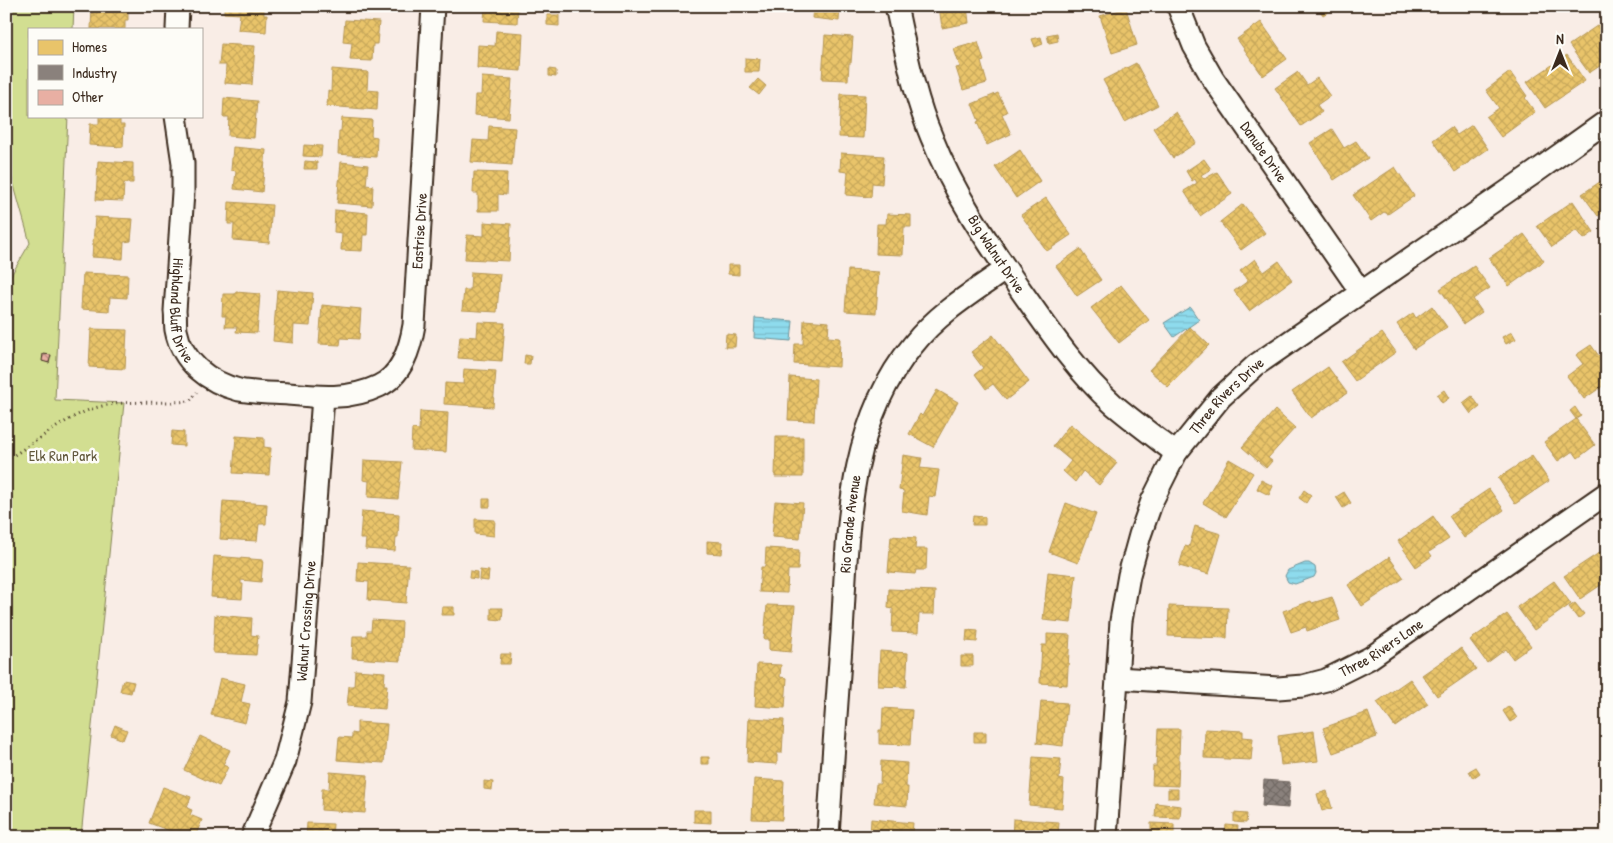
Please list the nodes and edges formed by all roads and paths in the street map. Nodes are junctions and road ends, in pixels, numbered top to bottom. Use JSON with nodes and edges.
{"nodes":[{"id":1,"x":178,"y":6,"type":"edge"},
{"id":2,"x":432,"y":6,"type":"edge"},
{"id":3,"x":896,"y":6,"type":"edge"},
{"id":4,"x":1178,"y":6,"type":"edge"},
{"id":5,"x":177,"y":28,"type":"edge"},
{"id":6,"x":176,"y":118,"type":"edge"},
{"id":7,"x":1607,"y":121,"type":"edge"},
{"id":8,"x":1006,"y":269,"type":"junction"},
{"id":9,"x":1361,"y":292,"type":"junction"},
{"id":10,"x":206,"y":376,"type":"junction"},
{"id":11,"x":323,"y":397,"type":"junction"},
{"id":12,"x":1176,"y":453,"type":"junction"},
{"id":13,"x":6,"y":460,"type":"edge"},
{"id":14,"x":1607,"y":493,"type":"edge"},
{"id":15,"x":1117,"y":678,"type":"junction"},
{"id":16,"x":252,"y":837,"type":"edge"},
{"id":17,"x":828,"y":837,"type":"edge"},
{"id":18,"x":1106,"y":837,"type":"edge"}],
"edges":[{"from":1,"to":5,"type":"street"},
{"from":2,"to":11,"type":"street","name":"Eastrise Drive"},
{"from":3,"to":8,"type":"street","name":"Big Walnut Drive"},
{"from":4,"to":9,"type":"street","name":"Danube Drive"},
{"from":6,"to":10,"type":"street","name":"Highland Bluff Drive"},
{"from":7,"to":9,"type":"street","name":"Three Rivers Drive"},
{"from":8,"to":12,"type":"street","name":"Big Walnut Drive"},
{"from":8,"to":17,"type":"street","name":"Rio Grande Avenue"},
{"from":9,"to":12,"type":"street","name":"Three Rivers Drive"},
{"from":10,"to":11,"type":"street","name":"Highland Bluff Drive"},
{"from":10,"to":13,"type":"path"},
{"from":11,"to":16,"type":"street","name":"Walnut Crossing Drive"},
{"from":12,"to":15,"type":"street","name":"Three Rivers Drive"},
{"from":14,"to":15,"type":"street","name":"Three Rivers Lane"},
{"from":15,"to":18,"type":"street","name":"Three Rivers Drive"}]}
